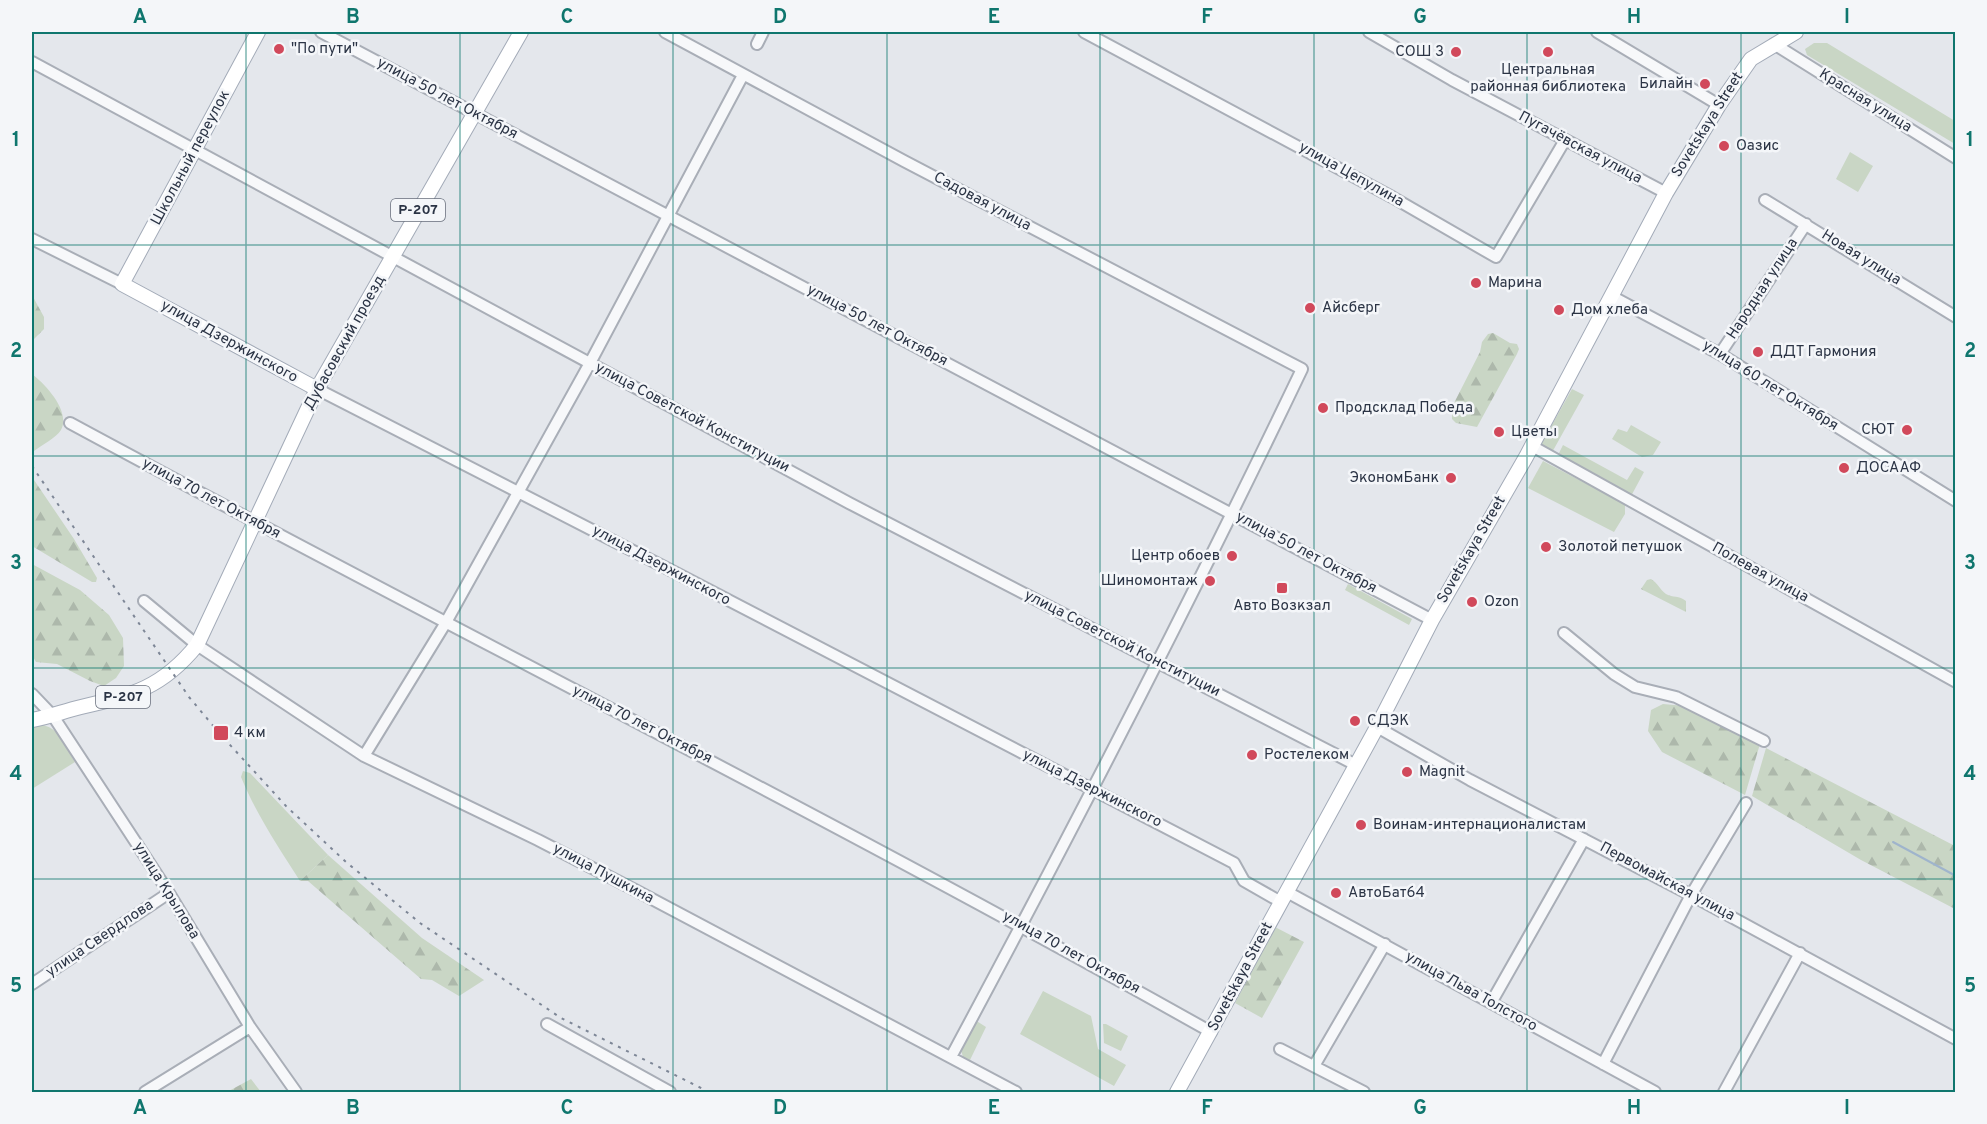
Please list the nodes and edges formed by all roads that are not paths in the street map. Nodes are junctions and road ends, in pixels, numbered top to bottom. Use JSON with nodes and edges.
{"nodes":[{"id":1,"x":258,"y":32,"type":"edge"},
{"id":2,"x":321,"y":32,"type":"edge"},
{"id":3,"x":521,"y":32,"type":"edge"},
{"id":4,"x":665,"y":32,"type":"edge"},
{"id":5,"x":763,"y":32,"type":"edge"},
{"id":6,"x":1084,"y":32,"type":"edge"},
{"id":7,"x":1369,"y":32,"type":"edge"},
{"id":8,"x":1597,"y":32,"type":"edge"},
{"id":9,"x":1796,"y":32,"type":"edge"},
{"id":10,"x":757,"y":44,"type":"dead end"},
{"id":11,"x":1774,"y":44,"type":"junction"},
{"id":12,"x":32,"y":62,"type":"edge"},
{"id":13,"x":743,"y":75,"type":"junction"},
{"id":14,"x":1719,"y":105,"type":"junction"},
{"id":15,"x":474,"y":113,"type":"junction"},
{"id":16,"x":1565,"y":140,"type":"junction"},
{"id":17,"x":195,"y":152,"type":"junction"},
{"id":18,"x":1956,"y":158,"type":"edge"},
{"id":19,"x":1666,"y":193,"type":"junction"},
{"id":20,"x":1765,"y":200,"type":"dead end"},
{"id":21,"x":668,"y":215,"type":"junction"},
{"id":22,"x":1806,"y":224,"type":"junction"},
{"id":23,"x":32,"y":239,"type":"edge"},
{"id":24,"x":392,"y":257,"type":"junction"},
{"id":25,"x":123,"y":284,"type":"junction"},
{"id":26,"x":1611,"y":296,"type":"junction"},
{"id":27,"x":1956,"y":317,"type":"edge"},
{"id":28,"x":1720,"y":354,"type":"junction"},
{"id":29,"x":590,"y":363,"type":"junction"},
{"id":30,"x":317,"y":389,"type":"junction"},
{"id":31,"x":70,"y":423,"type":"dead end"},
{"id":32,"x":1532,"y":446,"type":"junction"},
{"id":33,"x":518,"y":491,"type":"junction"},
{"id":34,"x":1956,"y":501,"type":"edge"},
{"id":35,"x":1233,"y":513,"type":"junction"},
{"id":36,"x":254,"y":522,"type":"junction"},
{"id":37,"x":144,"y":601,"type":"dead end"},
{"id":38,"x":1432,"y":620,"type":"junction"},
{"id":39,"x":445,"y":624,"type":"junction"},
{"id":40,"x":1564,"y":633,"type":"dead end"},
{"id":41,"x":197,"y":645,"type":"junction"},
{"id":42,"x":1157,"y":663,"type":"junction"},
{"id":43,"x":1956,"y":682,"type":"edge"},
{"id":44,"x":32,"y":694,"type":"edge"},
{"id":45,"x":53,"y":716,"type":"junction"},
{"id":46,"x":32,"y":720,"type":"edge"},
{"id":47,"x":1377,"y":727,"type":"junction"},
{"id":48,"x":1764,"y":741,"type":"dead end"},
{"id":49,"x":364,"y":756,"type":"junction"},
{"id":50,"x":1356,"y":765,"type":"junction"},
{"id":51,"x":1093,"y":789,"type":"junction"},
{"id":52,"x":1746,"y":803,"type":"dead end"},
{"id":53,"x":1584,"y":839,"type":"junction"},
{"id":54,"x":169,"y":893,"type":"junction"},
{"id":55,"x":1691,"y":895,"type":"junction"},
{"id":56,"x":1284,"y":897,"type":"junction"},
{"id":57,"x":1022,"y":926,"type":"junction"},
{"id":58,"x":1384,"y":944,"type":"junction"},
{"id":59,"x":1800,"y":953,"type":"junction"},
{"id":60,"x":32,"y":984,"type":"edge"},
{"id":61,"x":1491,"y":1003,"type":"junction"},
{"id":62,"x":547,"y":1024,"type":"dead end"},
{"id":63,"x":250,"y":1026,"type":"junction"},
{"id":64,"x":1211,"y":1032,"type":"junction"},
{"id":65,"x":1956,"y":1039,"type":"edge"},
{"id":66,"x":1280,"y":1049,"type":"dead end"},
{"id":67,"x":951,"y":1057,"type":"junction"},
{"id":68,"x":1603,"y":1064,"type":"junction"},
{"id":69,"x":1314,"y":1066,"type":"junction"},
{"id":70,"x":145,"y":1092,"type":"edge"},
{"id":71,"x":296,"y":1092,"type":"edge"},
{"id":72,"x":670,"y":1092,"type":"edge"},
{"id":73,"x":1016,"y":1092,"type":"edge"},
{"id":74,"x":1177,"y":1092,"type":"edge"},
{"id":75,"x":1364,"y":1092,"type":"edge"},
{"id":76,"x":1655,"y":1092,"type":"edge"},
{"id":77,"x":1724,"y":1092,"type":"edge"}],
"edges":[{"from":1,"to":17,"type":"main road","name":"Школьный переулок"},
{"from":2,"to":15,"type":"street","name":"улица 50 лет Октября"},
{"from":3,"to":15,"type":"main road","name":"Дубасовский проезд","number":"Р-207"},
{"from":4,"to":13,"type":"street","name":"Садовая улица"},
{"from":5,"to":10,"type":"street"},
{"from":6,"to":16,"type":"street","name":"улица Цепулина"},
{"from":7,"to":16,"type":"street","name":"Пугачёвская улица"},
{"from":8,"to":14,"type":"street"},
{"from":9,"to":11,"type":"main road","name":"Sovetskaya Street"},
{"from":11,"to":14,"type":"main road","name":"Sovetskaya Street"},
{"from":11,"to":18,"type":"street","name":"Красная улица"},
{"from":12,"to":17,"type":"street","name":"улица Советской Конституции"},
{"from":13,"to":21,"type":"street"},
{"from":13,"to":35,"type":"street","name":"Садовая улица"},
{"from":14,"to":19,"type":"main road","name":"Sovetskaya Street"},
{"from":15,"to":21,"type":"street","name":"улица 50 лет Октября"},
{"from":15,"to":24,"type":"main road","name":"Дубасовский проезд","number":"Р-207"},
{"from":16,"to":19,"type":"street","name":"Пугачёвская улица"},
{"from":17,"to":24,"type":"street","name":"улица Советской Конституции"},
{"from":17,"to":25,"type":"main road","name":"Школьный переулок"},
{"from":19,"to":26,"type":"main road","name":"Sovetskaya Street"},
{"from":20,"to":22,"type":"street","name":"Новая улица"},
{"from":21,"to":29,"type":"street"},
{"from":21,"to":35,"type":"street","name":"улица 50 лет Октября"},
{"from":22,"to":27,"type":"street","name":"Новая улица"},
{"from":22,"to":28,"type":"street","name":"Народная улица"},
{"from":23,"to":25,"type":"street","name":"улица Дзержинского"},
{"from":24,"to":29,"type":"street","name":"улица Советской Конституции"},
{"from":24,"to":30,"type":"main road","name":"Дубасовский проезд","number":"Р-207"},
{"from":25,"to":30,"type":"main road","name":"улица Дзержинского"},
{"from":26,"to":28,"type":"street","name":"улица 60 лет Октября"},
{"from":26,"to":32,"type":"main road","name":"Sovetskaya Street"},
{"from":28,"to":34,"type":"street","name":"улица 60 лет Октября"},
{"from":29,"to":33,"type":"street"},
{"from":29,"to":42,"type":"street","name":"улица Советской Конституции"},
{"from":30,"to":33,"type":"street","name":"улица Дзержинского"},
{"from":30,"to":36,"type":"main road","name":"Дубасовский проезд","number":"Р-207"},
{"from":31,"to":36,"type":"street","name":"улица 70 лет Октября"},
{"from":32,"to":38,"type":"main road","name":"Sovetskaya Street"},
{"from":32,"to":43,"type":"street","name":"Полевая улица"},
{"from":33,"to":39,"type":"street"},
{"from":33,"to":51,"type":"street","name":"улица Дзержинского"},
{"from":35,"to":38,"type":"street","name":"улица 50 лет Октября"},
{"from":35,"to":42,"type":"street"},
{"from":36,"to":39,"type":"street","name":"улица 70 лет Октября"},
{"from":36,"to":41,"type":"main road","name":"Дубасовский проезд","number":"Р-207"},
{"from":37,"to":41,"type":"street","name":"улица Пушкина"},
{"from":38,"to":47,"type":"main road","name":"Sovetskaya Street"},
{"from":39,"to":49,"type":"street"},
{"from":39,"to":57,"type":"street","name":"улица 70 лет Октября"},
{"from":40,"to":48,"type":"street"},
{"from":41,"to":45,"type":"main road","name":"Дубасовский проезд","number":"Р-207"},
{"from":41,"to":49,"type":"street","name":"улица Пушкина"},
{"from":42,"to":50,"type":"street","name":"улица Советской Конституции"},
{"from":42,"to":51,"type":"street"},
{"from":44,"to":45,"type":"street","name":"улица Крылова"},
{"from":45,"to":46,"type":"main road","number":"Р-207"},
{"from":45,"to":54,"type":"street","name":"улица Крылова"},
{"from":47,"to":50,"type":"main road","name":"Sovetskaya Street"},
{"from":47,"to":53,"type":"street","name":"Первомайская улица"},
{"from":49,"to":67,"type":"street","name":"улица Пушкина"},
{"from":50,"to":56,"type":"main road","name":"Sovetskaya Street"},
{"from":51,"to":56,"type":"street","name":"улица Дзержинского"},
{"from":51,"to":57,"type":"street"},
{"from":52,"to":55,"type":"street"},
{"from":53,"to":55,"type":"street","name":"Первомайская улица"},
{"from":53,"to":61,"type":"street"},
{"from":54,"to":60,"type":"street","name":"улица Свердлова"},
{"from":54,"to":63,"type":"street","name":"улица Крылова"},
{"from":55,"to":59,"type":"street","name":"Первомайская улица"},
{"from":55,"to":68,"type":"street"},
{"from":56,"to":58,"type":"street","name":"улица Льва Толстого"},
{"from":56,"to":64,"type":"main road","name":"Sovetskaya Street"},
{"from":57,"to":64,"type":"street","name":"улица 70 лет Октября"},
{"from":57,"to":67,"type":"street"},
{"from":58,"to":61,"type":"street","name":"улица Льва Толстого"},
{"from":58,"to":69,"type":"street"},
{"from":59,"to":65,"type":"street","name":"Первомайская улица"},
{"from":59,"to":77,"type":"street"},
{"from":61,"to":68,"type":"street","name":"улица Льва Толстого"},
{"from":62,"to":72,"type":"street"},
{"from":63,"to":70,"type":"street"},
{"from":63,"to":71,"type":"street","name":"улица Крылова"},
{"from":64,"to":74,"type":"main road","name":"Sovetskaya Street"},
{"from":66,"to":69,"type":"street"},
{"from":67,"to":73,"type":"street","name":"улица Пушкина"},
{"from":68,"to":76,"type":"street","name":"улица Льва Толстого"},
{"from":69,"to":75,"type":"street"}]}
